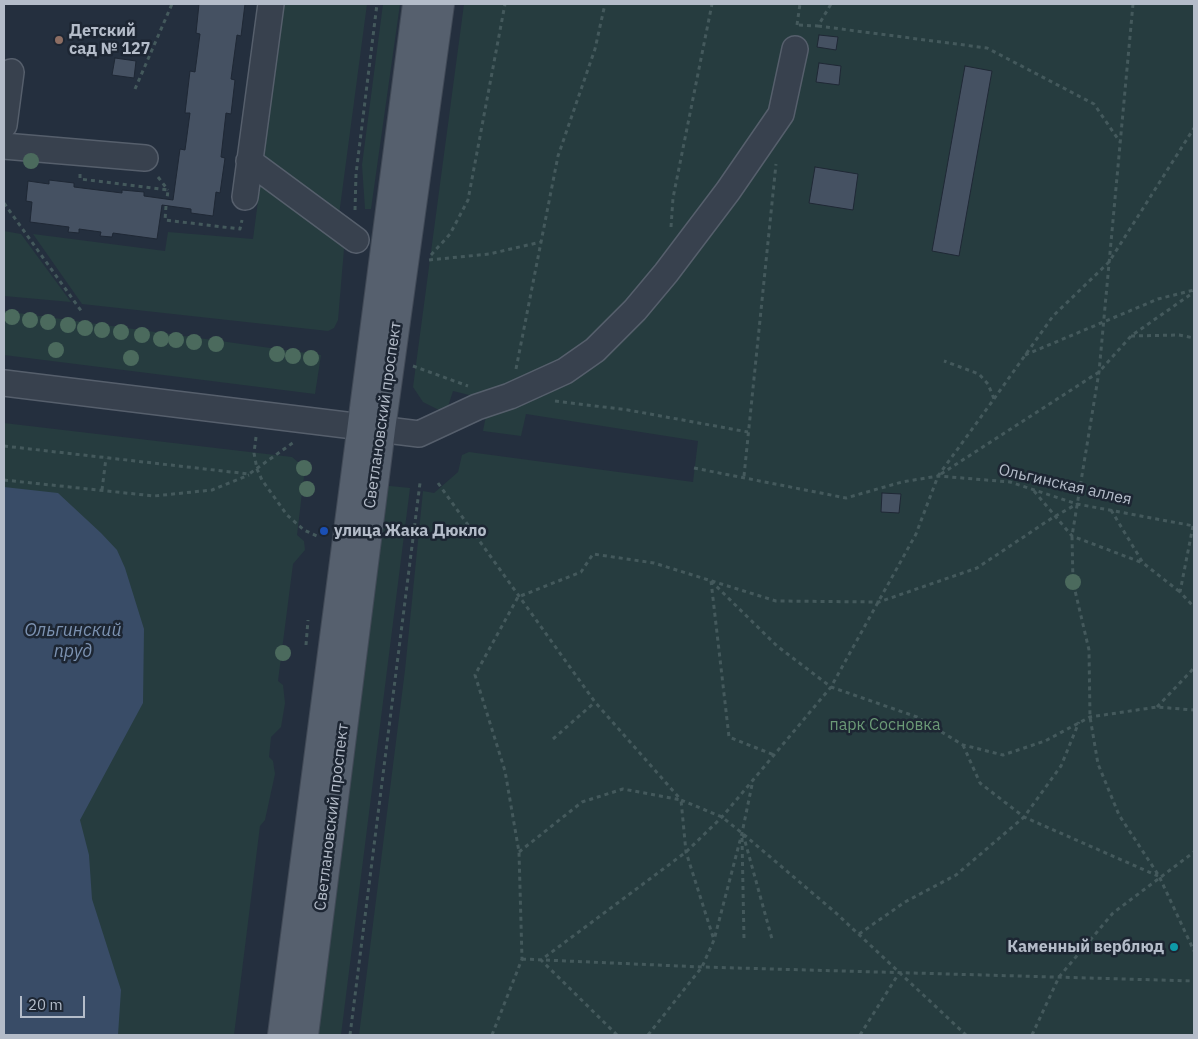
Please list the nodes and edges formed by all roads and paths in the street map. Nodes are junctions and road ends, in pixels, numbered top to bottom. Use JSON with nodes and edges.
{"nodes":[{"id":1,"x":172,"y":4,"type":"edge"},
{"id":2,"x":271,"y":4,"type":"edge"},
{"id":3,"x":377,"y":4,"type":"edge"},
{"id":4,"x":417,"y":4,"type":"edge"},
{"id":5,"x":440,"y":4,"type":"edge"},
{"id":6,"x":505,"y":4,"type":"edge"},
{"id":7,"x":605,"y":4,"type":"edge"},
{"id":8,"x":712,"y":4,"type":"edge"},
{"id":9,"x":831,"y":4,"type":"edge"},
{"id":10,"x":1134,"y":4,"type":"edge"},
{"id":11,"x":818,"y":26,"type":"junction"},
{"id":12,"x":796,"y":37,"type":"joint"},
{"id":13,"x":11,"y":72,"type":"dead end"},
{"id":14,"x":135,"y":89,"type":"dead end"},
{"id":15,"x":4,"y":125,"type":"edge"},
{"id":16,"x":1194,"y":128,"type":"edge"},
{"id":17,"x":1120,"y":142,"type":"junction"},
{"id":18,"x":4,"y":146,"type":"edge"},
{"id":19,"x":777,"y":154,"type":"dead end"},
{"id":20,"x":145,"y":158,"type":"dead end"},
{"id":21,"x":249,"y":161,"type":"junction"},
{"id":22,"x":80,"y":179,"type":"dead end"},
{"id":23,"x":245,"y":197,"type":"joint"},
{"id":24,"x":167,"y":200,"type":"dead end"},
{"id":25,"x":4,"y":203,"type":"edge"},
{"id":26,"x":166,"y":206,"type":"dead end"},
{"id":27,"x":355,"y":211,"type":"dead end"},
{"id":28,"x":670,"y":235,"type":"dead end"},
{"id":29,"x":356,"y":240,"type":"dead end"},
{"id":30,"x":541,"y":242,"type":"junction"},
{"id":31,"x":424,"y":259,"type":"dead end"},
{"id":32,"x":419,"y":261,"type":"dead end"},
{"id":33,"x":1109,"y":262,"type":"junction"},
{"id":34,"x":1194,"y":291,"type":"edge"},
{"id":35,"x":82,"y":312,"type":"dead end"},
{"id":36,"x":1104,"y":323,"type":"junction"},
{"id":37,"x":1130,"y":336,"type":"junction"},
{"id":38,"x":1194,"y":338,"type":"edge"},
{"id":39,"x":1024,"y":355,"type":"junction"},
{"id":40,"x":944,"y":361,"type":"dead end"},
{"id":41,"x":411,"y":365,"type":"dead end"},
{"id":42,"x":1099,"y":372,"type":"junction"},
{"id":43,"x":4,"y":383,"type":"edge"},
{"id":44,"x":469,"y":386,"type":"dead end"},
{"id":45,"x":510,"y":396,"type":"junction"},
{"id":46,"x":994,"y":399,"type":"junction"},
{"id":47,"x":371,"y":428,"type":"junction"},
{"id":48,"x":748,"y":432,"type":"junction"},
{"id":49,"x":256,"y":437,"type":"dead end"},
{"id":50,"x":294,"y":442,"type":"dead end"},
{"id":51,"x":4,"y":446,"type":"edge"},
{"id":52,"x":106,"y":458,"type":"junction"},
{"id":53,"x":694,"y":468,"type":"dead end"},
{"id":54,"x":257,"y":469,"type":"junction"},
{"id":55,"x":249,"y":474,"type":"junction"},
{"id":56,"x":744,"y":476,"type":"junction"},
{"id":57,"x":938,"y":476,"type":"junction"},
{"id":58,"x":4,"y":480,"type":"edge"},
{"id":59,"x":420,"y":483,"type":"dead end"},
{"id":60,"x":438,"y":483,"type":"dead end"},
{"id":61,"x":1033,"y":489,"type":"junction"},
{"id":62,"x":102,"y":490,"type":"junction"},
{"id":63,"x":1077,"y":504,"type":"junction"},
{"id":64,"x":1111,"y":510,"type":"junction"},
{"id":65,"x":1056,"y":516,"type":"junction"},
{"id":66,"x":1194,"y":526,"type":"edge"},
{"id":67,"x":1072,"y":536,"type":"junction"},
{"id":68,"x":319,"y":537,"type":"dead end"},
{"id":69,"x":1143,"y":563,"type":"junction"},
{"id":70,"x":711,"y":581,"type":"junction"},
{"id":71,"x":1180,"y":592,"type":"junction"},
{"id":72,"x":518,"y":597,"type":"junction"},
{"id":73,"x":879,"y":602,"type":"junction"},
{"id":74,"x":1194,"y":607,"type":"edge"},
{"id":75,"x":1194,"y":668,"type":"edge"},
{"id":76,"x":831,"y":687,"type":"junction"},
{"id":77,"x":595,"y":702,"type":"junction"},
{"id":78,"x":1157,"y":707,"type":"junction"},
{"id":79,"x":1194,"y":710,"type":"edge"},
{"id":80,"x":1090,"y":717,"type":"junction"},
{"id":81,"x":1079,"y":721,"type":"junction"},
{"id":82,"x":553,"y":739,"type":"dead end"},
{"id":83,"x":963,"y":745,"type":"junction"},
{"id":84,"x":774,"y":755,"type":"junction"},
{"id":85,"x":753,"y":780,"type":"junction"},
{"id":86,"x":682,"y":800,"type":"junction"},
{"id":87,"x":722,"y":817,"type":"junction"},
{"id":88,"x":1024,"y":817,"type":"junction"},
{"id":89,"x":742,"y":833,"type":"junction"},
{"id":90,"x":518,"y":852,"type":"junction"},
{"id":91,"x":686,"y":852,"type":"junction"},
{"id":92,"x":1194,"y":852,"type":"edge"},
{"id":93,"x":1158,"y":876,"type":"junction"},
{"id":94,"x":860,"y":934,"type":"junction"},
{"id":95,"x":744,"y":939,"type":"dead end"},
{"id":96,"x":772,"y":939,"type":"dead end"},
{"id":97,"x":714,"y":940,"type":"junction"},
{"id":98,"x":1194,"y":951,"type":"edge"},
{"id":99,"x":522,"y":959,"type":"junction"},
{"id":100,"x":541,"y":960,"type":"junction"},
{"id":101,"x":702,"y":967,"type":"junction"},
{"id":102,"x":899,"y":973,"type":"junction"},
{"id":103,"x":1059,"y":977,"type":"junction"},
{"id":104,"x":1194,"y":981,"type":"edge"},
{"id":105,"x":282,"y":1035,"type":"edge"},
{"id":106,"x":304,"y":1035,"type":"edge"},
{"id":107,"x":350,"y":1035,"type":"edge"},
{"id":108,"x":492,"y":1035,"type":"edge"},
{"id":109,"x":617,"y":1035,"type":"edge"},
{"id":110,"x":648,"y":1035,"type":"edge"},
{"id":111,"x":860,"y":1035,"type":"edge"},
{"id":112,"x":966,"y":1035,"type":"edge"},
{"id":113,"x":1032,"y":1035,"type":"edge"}],
"edges":[{"from":1,"to":14,"type":"path"},
{"from":2,"to":21,"type":"street"},
{"from":3,"to":27,"type":"path"},
{"from":4,"to":47,"type":"main road","name":"Светлановский проспект"},
{"from":5,"to":47,"type":"main road","name":"Светлановский проспект"},
{"from":6,"to":31,"type":"path"},
{"from":7,"to":30,"type":"path"},
{"from":8,"to":28,"type":"path"},
{"from":9,"to":11,"type":"path"},
{"from":10,"to":17,"type":"path"},
{"from":11,"to":12,"type":"path"},
{"from":11,"to":17,"type":"path"},
{"from":12,"to":45,"type":"street"},
{"from":13,"to":15,"type":"street"},
{"from":16,"to":33,"type":"path"},
{"from":17,"to":33,"type":"path"},
{"from":18,"to":20,"type":"street"},
{"from":19,"to":48,"type":"path"},
{"from":21,"to":23,"type":"street"},
{"from":21,"to":29,"type":"street"},
{"from":22,"to":24,"type":"path"},
{"from":23,"to":26,"type":"path"},
{"from":25,"to":35,"type":"path"},
{"from":30,"to":32,"type":"path"},
{"from":30,"to":45,"type":"path"},
{"from":33,"to":36,"type":"path"},
{"from":33,"to":39,"type":"path"},
{"from":34,"to":36,"type":"path"},
{"from":34,"to":37,"type":"path"},
{"from":36,"to":39,"type":"path"},
{"from":36,"to":42,"type":"path"},
{"from":37,"to":38,"type":"path"},
{"from":37,"to":42,"type":"path"},
{"from":39,"to":46,"type":"path"},
{"from":40,"to":46,"type":"path"},
{"from":41,"to":44,"type":"path"},
{"from":42,"to":57,"type":"path"},
{"from":42,"to":63,"type":"path"},
{"from":43,"to":47,"type":"street"},
{"from":45,"to":47,"type":"street"},
{"from":45,"to":48,"type":"path"},
{"from":46,"to":57,"type":"path"},
{"from":47,"to":105,"type":"main road","name":"Светлановский проспект"},
{"from":47,"to":106,"type":"main road","name":"Светлановский проспект"},
{"from":48,"to":56,"type":"path"},
{"from":49,"to":54,"type":"path"},
{"from":50,"to":54,"type":"path"},
{"from":51,"to":52,"type":"path"},
{"from":52,"to":55,"type":"path"},
{"from":52,"to":62,"type":"path"},
{"from":53,"to":56,"type":"path","name":"Ольгинская аллея"},
{"from":54,"to":55,"type":"path"},
{"from":54,"to":68,"type":"path"},
{"from":55,"to":62,"type":"path"},
{"from":56,"to":57,"type":"path","name":"Ольгинская аллея"},
{"from":57,"to":61,"type":"path","name":"Ольгинская аллея"},
{"from":57,"to":73,"type":"path"},
{"from":58,"to":62,"type":"path"},
{"from":59,"to":107,"type":"path"},
{"from":60,"to":72,"type":"path"},
{"from":61,"to":63,"type":"path","name":"Ольгинская аллея"},
{"from":61,"to":65,"type":"path"},
{"from":63,"to":64,"type":"path","name":"Ольгинская аллея"},
{"from":63,"to":65,"type":"path"},
{"from":63,"to":67,"type":"path"},
{"from":64,"to":66,"type":"path","name":"Ольгинская аллея"},
{"from":64,"to":69,"type":"path"},
{"from":65,"to":67,"type":"path"},
{"from":65,"to":73,"type":"path"},
{"from":66,"to":71,"type":"path"},
{"from":67,"to":69,"type":"path"},
{"from":67,"to":80,"type":"path"},
{"from":69,"to":71,"type":"path"},
{"from":70,"to":72,"type":"path"},
{"from":70,"to":73,"type":"path"},
{"from":70,"to":76,"type":"path"},
{"from":70,"to":84,"type":"path"},
{"from":71,"to":74,"type":"path"},
{"from":72,"to":77,"type":"path"},
{"from":72,"to":90,"type":"path"},
{"from":73,"to":76,"type":"path"},
{"from":75,"to":78,"type":"path"},
{"from":76,"to":83,"type":"path"},
{"from":76,"to":84,"type":"path"},
{"from":77,"to":82,"type":"path"},
{"from":77,"to":86,"type":"path"},
{"from":78,"to":79,"type":"path"},
{"from":78,"to":80,"type":"path"},
{"from":80,"to":81,"type":"path"},
{"from":80,"to":93,"type":"path"},
{"from":81,"to":83,"type":"path"},
{"from":81,"to":88,"type":"path"},
{"from":83,"to":88,"type":"path"},
{"from":84,"to":85,"type":"path"},
{"from":85,"to":87,"type":"path"},
{"from":85,"to":89,"type":"path"},
{"from":86,"to":87,"type":"path"},
{"from":86,"to":90,"type":"path"},
{"from":86,"to":91,"type":"path"},
{"from":87,"to":89,"type":"path"},
{"from":87,"to":91,"type":"path"},
{"from":88,"to":93,"type":"path"},
{"from":88,"to":94,"type":"path"},
{"from":89,"to":94,"type":"path"},
{"from":89,"to":95,"type":"path"},
{"from":89,"to":96,"type":"path"},
{"from":89,"to":97,"type":"path"},
{"from":90,"to":99,"type":"path"},
{"from":91,"to":97,"type":"path"},
{"from":91,"to":100,"type":"path"},
{"from":92,"to":93,"type":"path"},
{"from":93,"to":98,"type":"path"},
{"from":93,"to":103,"type":"path"},
{"from":94,"to":102,"type":"path"},
{"from":97,"to":101,"type":"path"},
{"from":99,"to":100,"type":"path"},
{"from":99,"to":108,"type":"path"},
{"from":100,"to":101,"type":"path"},
{"from":100,"to":109,"type":"path"},
{"from":101,"to":102,"type":"path"},
{"from":101,"to":110,"type":"path"},
{"from":102,"to":103,"type":"path"},
{"from":102,"to":111,"type":"path"},
{"from":102,"to":112,"type":"path"},
{"from":103,"to":104,"type":"path"},
{"from":103,"to":113,"type":"path"}]}
